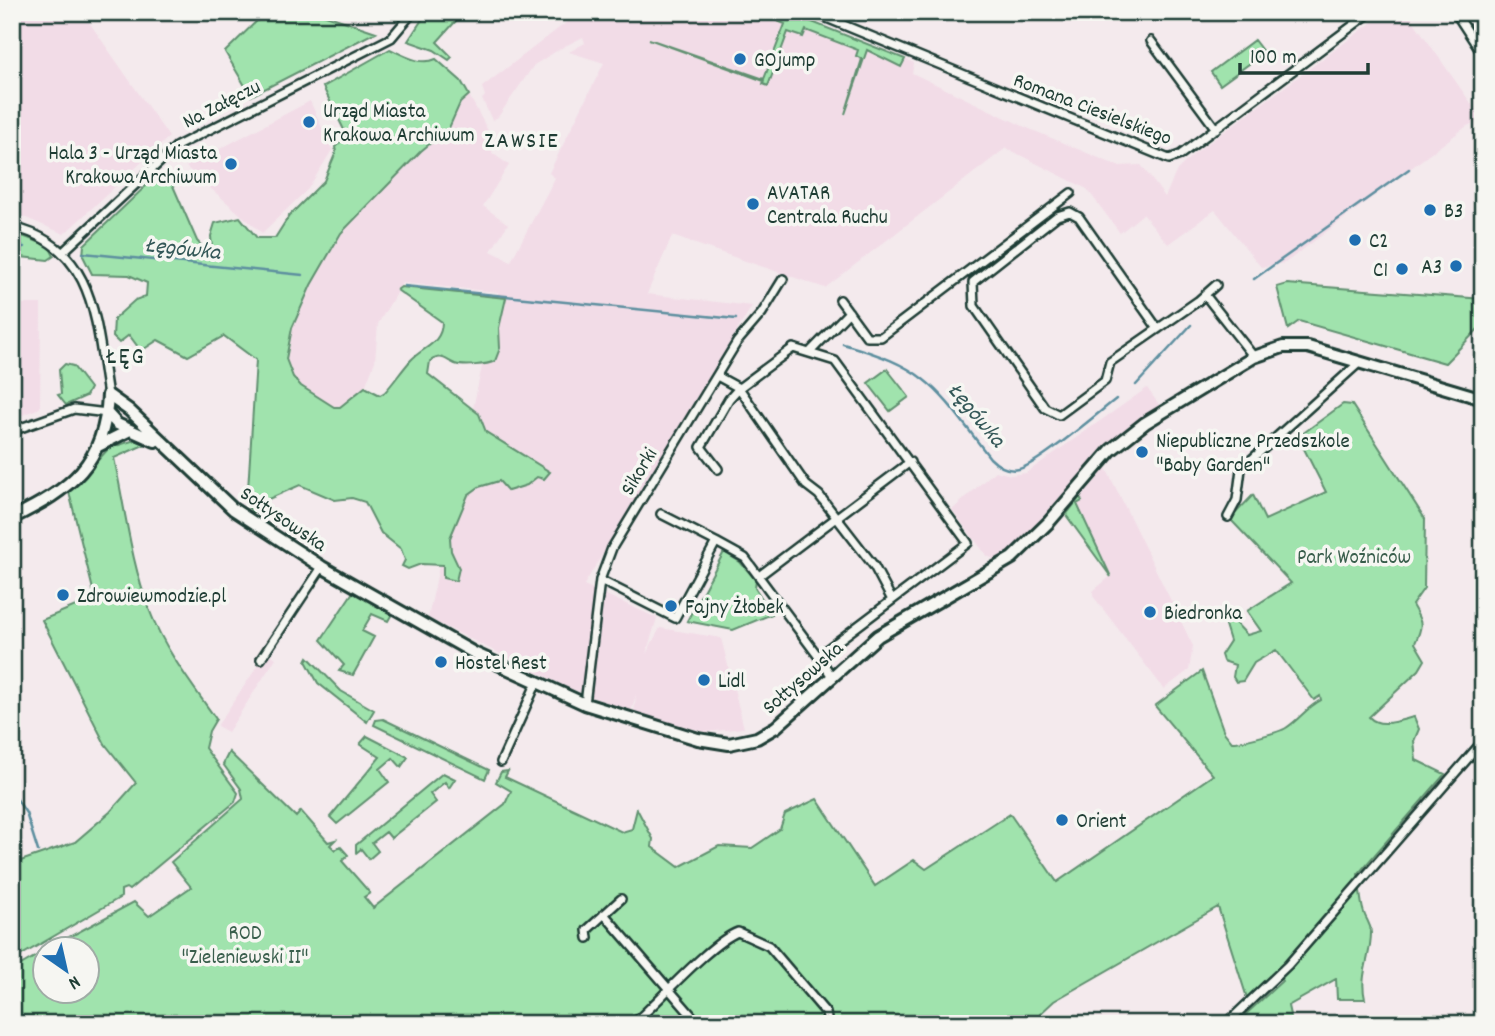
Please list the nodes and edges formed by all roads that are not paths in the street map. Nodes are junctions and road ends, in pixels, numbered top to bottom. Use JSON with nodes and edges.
{"nodes":[{"id":1,"x":413,"y":12,"type":"edge"},
{"id":2,"x":812,"y":12,"type":"edge"},
{"id":3,"x":1371,"y":12,"type":"edge"},
{"id":4,"x":1455,"y":12,"type":"edge"},
{"id":5,"x":1150,"y":41,"type":"dead end"},
{"id":6,"x":1483,"y":55,"type":"edge"},
{"id":7,"x":1216,"y":128,"type":"junction"},
{"id":8,"x":1071,"y":193,"type":"dead end"},
{"id":9,"x":12,"y":227,"type":"edge"},
{"id":10,"x":63,"y":252,"type":"junction"},
{"id":11,"x":783,"y":279,"type":"dead end"},
{"id":12,"x":1216,"y":285,"type":"dead end"},
{"id":13,"x":1205,"y":295,"type":"junction"},
{"id":14,"x":840,"y":300,"type":"dead end"},
{"id":15,"x":849,"y":313,"type":"junction"},
{"id":16,"x":1158,"y":329,"type":"junction"},
{"id":17,"x":811,"y":351,"type":"junction"},
{"id":18,"x":1254,"y":357,"type":"junction"},
{"id":19,"x":1360,"y":362,"type":"junction"},
{"id":20,"x":717,"y":376,"type":"junction"},
{"id":21,"x":739,"y":388,"type":"junction"},
{"id":22,"x":108,"y":395,"type":"junction"},
{"id":23,"x":1483,"y":399,"type":"edge"},
{"id":24,"x":107,"y":413,"type":"junction"},
{"id":25,"x":130,"y":430,"type":"junction"},
{"id":26,"x":12,"y":431,"type":"edge"},
{"id":27,"x":100,"y":445,"type":"junction"},
{"id":28,"x":163,"y":445,"type":"junction"},
{"id":29,"x":910,"y":462,"type":"junction"},
{"id":30,"x":718,"y":469,"type":"dead end"},
{"id":31,"x":661,"y":513,"type":"dead end"},
{"id":32,"x":836,"y":517,"type":"junction"},
{"id":33,"x":1228,"y":517,"type":"dead end"},
{"id":34,"x":12,"y":518,"type":"edge"},
{"id":35,"x":716,"y":542,"type":"junction"},
{"id":36,"x":322,"y":568,"type":"junction"},
{"id":37,"x":759,"y":576,"type":"junction"},
{"id":38,"x":600,"y":580,"type":"junction"},
{"id":39,"x":892,"y":600,"type":"junction"},
{"id":40,"x":818,"y":656,"type":"junction"},
{"id":41,"x":261,"y":659,"type":"dead end"},
{"id":42,"x":834,"y":678,"type":"junction"},
{"id":43,"x":537,"y":682,"type":"junction"},
{"id":44,"x":585,"y":704,"type":"junction"},
{"id":45,"x":1483,"y":741,"type":"edge"},
{"id":46,"x":501,"y":762,"type":"dead end"},
{"id":47,"x":621,"y":899,"type":"dead end"},
{"id":48,"x":604,"y":914,"type":"junction"},
{"id":49,"x":588,"y":938,"type":"dead end"},
{"id":50,"x":670,"y":990,"type":"junction"},
{"id":51,"x":633,"y":1024,"type":"edge"},
{"id":52,"x":699,"y":1024,"type":"edge"},
{"id":53,"x":828,"y":1024,"type":"edge"},
{"id":54,"x":1226,"y":1024,"type":"edge"}],
"edges":[{"from":1,"to":10,"type":"street","name":"Na Załęczu"},
{"from":2,"to":7,"type":"street","name":"Romana Ciesielskiego"},
{"from":3,"to":7,"type":"street","name":"Romana Ciesielskiego"},
{"from":4,"to":6,"type":"street"},
{"from":5,"to":7,"type":"street"},
{"from":8,"to":15,"type":"street"},
{"from":9,"to":10,"type":"street"},
{"from":10,"to":22,"type":"street"},
{"from":11,"to":20,"type":"street","name":"Sikorki"},
{"from":12,"to":13,"type":"street"},
{"from":13,"to":16,"type":"street"},
{"from":13,"to":18,"type":"street"},
{"from":14,"to":15,"type":"street"},
{"from":15,"to":17,"type":"street"},
{"from":16,"to":16,"type":"street"},
{"from":17,"to":21,"type":"street"},
{"from":17,"to":29,"type":"street"},
{"from":18,"to":19,"type":"street","name":"Sołtysowska"},
{"from":18,"to":42,"type":"street","name":"Sołtysowska"},
{"from":19,"to":23,"type":"street","name":"Sołtysowska"},
{"from":19,"to":33,"type":"street"},
{"from":20,"to":21,"type":"street"},
{"from":20,"to":38,"type":"street","name":"Sikorki"},
{"from":21,"to":30,"type":"street"},
{"from":21,"to":32,"type":"street"},
{"from":22,"to":24,"type":"street"},
{"from":22,"to":28,"type":"street","name":"Sołtysowska"},
{"from":24,"to":25,"type":"street","name":"Sołtysowska"},
{"from":24,"to":26,"type":"street"},
{"from":24,"to":27,"type":"street"},
{"from":25,"to":27,"type":"street"},
{"from":25,"to":28,"type":"street","name":"Sołtysowska"},
{"from":27,"to":34,"type":"street"},
{"from":28,"to":36,"type":"street","name":"Sołtysowska"},
{"from":29,"to":32,"type":"street"},
{"from":29,"to":39,"type":"street"},
{"from":31,"to":35,"type":"street"},
{"from":32,"to":37,"type":"street"},
{"from":32,"to":39,"type":"street"},
{"from":35,"to":37,"type":"street"},
{"from":35,"to":38,"type":"street"},
{"from":36,"to":41,"type":"street"},
{"from":36,"to":43,"type":"street","name":"Sołtysowska"},
{"from":37,"to":40,"type":"street"},
{"from":38,"to":44,"type":"street","name":"Sikorki"},
{"from":39,"to":40,"type":"street"},
{"from":40,"to":42,"type":"street"},
{"from":42,"to":44,"type":"street","name":"Sołtysowska"},
{"from":43,"to":44,"type":"street","name":"Sołtysowska"},
{"from":43,"to":46,"type":"street"},
{"from":45,"to":54,"type":"street"},
{"from":47,"to":48,"type":"street"},
{"from":48,"to":49,"type":"street"},
{"from":48,"to":50,"type":"street"},
{"from":50,"to":51,"type":"street"},
{"from":50,"to":52,"type":"street"},
{"from":50,"to":53,"type":"street"}]}
